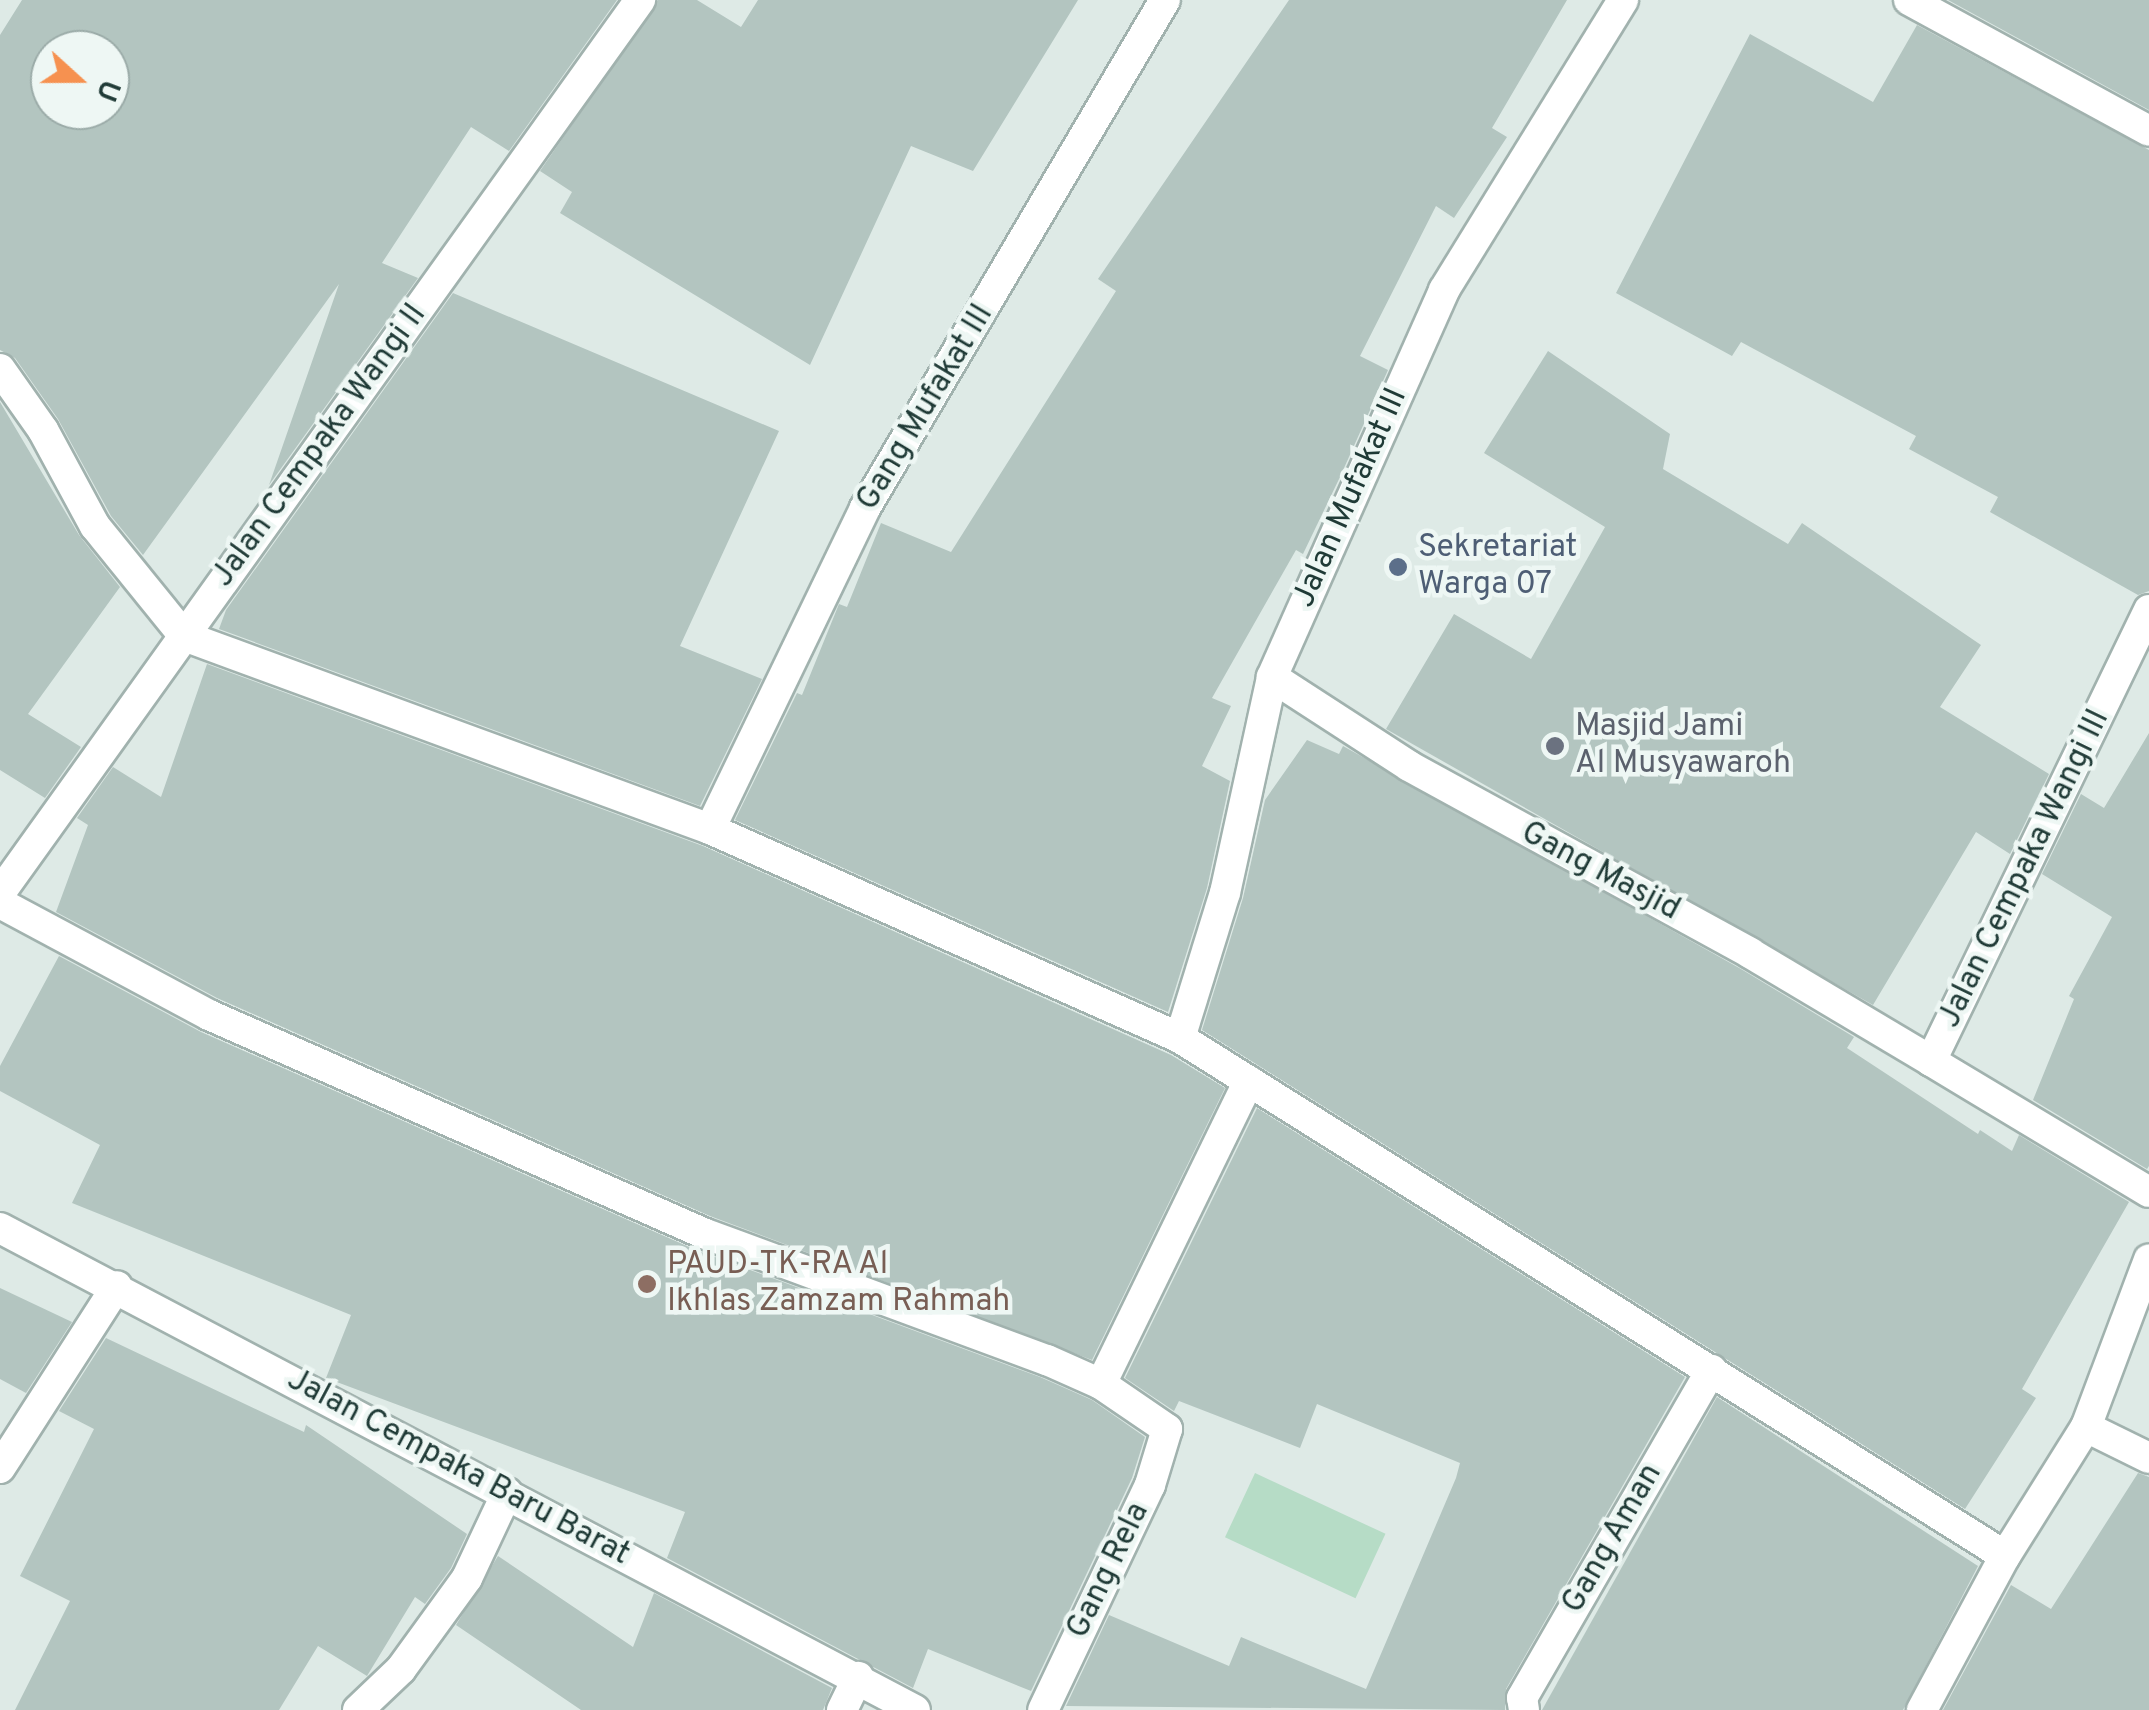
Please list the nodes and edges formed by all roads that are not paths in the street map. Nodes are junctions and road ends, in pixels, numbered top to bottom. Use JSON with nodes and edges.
{"nodes":[{"id":1,"x":640,"y":0,"type":"edge"},
{"id":2,"x":1165,"y":0,"type":"edge"},
{"id":3,"x":1623,"y":0,"type":"edge"},
{"id":4,"x":1910,"y":0,"type":"edge"},
{"id":5,"x":2149,"y":131,"type":"edge"},
{"id":6,"x":0,"y":369,"type":"edge"},
{"id":7,"x":2149,"y":610,"type":"edge"},
{"id":8,"x":184,"y":636,"type":"junction"},
{"id":9,"x":1272,"y":677,"type":"junction"},
{"id":10,"x":710,"y":829,"type":"junction"},
{"id":11,"x":0,"y":893,"type":"edge"},
{"id":12,"x":0,"y":904,"type":"edge"},
{"id":13,"x":1180,"y":1038,"type":"junction"},
{"id":14,"x":1931,"y":1061,"type":"junction"},
{"id":15,"x":1249,"y":1080,"type":"junction"},
{"id":16,"x":2149,"y":1192,"type":"edge"},
{"id":17,"x":0,"y":1228,"type":"edge"},
{"id":18,"x":2149,"y":1260,"type":"edge"},
{"id":19,"x":118,"y":1286,"type":"junction"},
{"id":20,"x":1710,"y":1370,"type":"junction"},
{"id":21,"x":1101,"y":1384,"type":"junction"},
{"id":22,"x":2086,"y":1428,"type":"junction"},
{"id":23,"x":2149,"y":1458,"type":"edge"},
{"id":24,"x":0,"y":1468,"type":"edge"},
{"id":25,"x":507,"y":1493,"type":"junction"},
{"id":26,"x":2005,"y":1556,"type":"junction"},
{"id":27,"x":858,"y":1677,"type":"junction"},
{"id":28,"x":358,"y":1710,"type":"edge"},
{"id":29,"x":842,"y":1710,"type":"edge"},
{"id":30,"x":915,"y":1710,"type":"edge"},
{"id":31,"x":1043,"y":1710,"type":"edge"},
{"id":32,"x":1524,"y":1710,"type":"edge"},
{"id":33,"x":1922,"y":1710,"type":"edge"}],
"edges":[{"from":1,"to":8,"type":"street","name":"Jalan Cempaka Wangi II"},
{"from":2,"to":10,"type":"street","name":"Gang Mufakat III"},
{"from":3,"to":9,"type":"street","name":"Jalan Mufakat III"},
{"from":4,"to":5,"type":"street"},
{"from":6,"to":8,"type":"street"},
{"from":7,"to":14,"type":"street","name":"Jalan Cempaka Wangi III"},
{"from":8,"to":10,"type":"street"},
{"from":8,"to":11,"type":"street","name":"Jalan Cempaka Wangi II"},
{"from":9,"to":13,"type":"street","name":"Jalan Mufakat III"},
{"from":9,"to":14,"type":"street","name":"Gang Masjid"},
{"from":10,"to":13,"type":"street"},
{"from":12,"to":21,"type":"street"},
{"from":13,"to":15,"type":"street"},
{"from":14,"to":16,"type":"street","name":"Jalan Cempaka Wangi III"},
{"from":15,"to":20,"type":"street"},
{"from":15,"to":21,"type":"street"},
{"from":17,"to":19,"type":"street","name":"Jalan Cempaka Baru Barat"},
{"from":18,"to":22,"type":"street"},
{"from":19,"to":24,"type":"street"},
{"from":19,"to":25,"type":"street","name":"Jalan Cempaka Baru Barat"},
{"from":20,"to":26,"type":"street"},
{"from":20,"to":32,"type":"street","name":"Gang Aman"},
{"from":21,"to":31,"type":"street","name":"Gang Rela"},
{"from":22,"to":23,"type":"street"},
{"from":22,"to":26,"type":"street"},
{"from":25,"to":27,"type":"street","name":"Jalan Cempaka Baru Barat"},
{"from":25,"to":28,"type":"street"},
{"from":26,"to":33,"type":"street"},
{"from":27,"to":29,"type":"street"},
{"from":27,"to":30,"type":"street","name":"Jalan Cempaka Baru Barat"}]}
